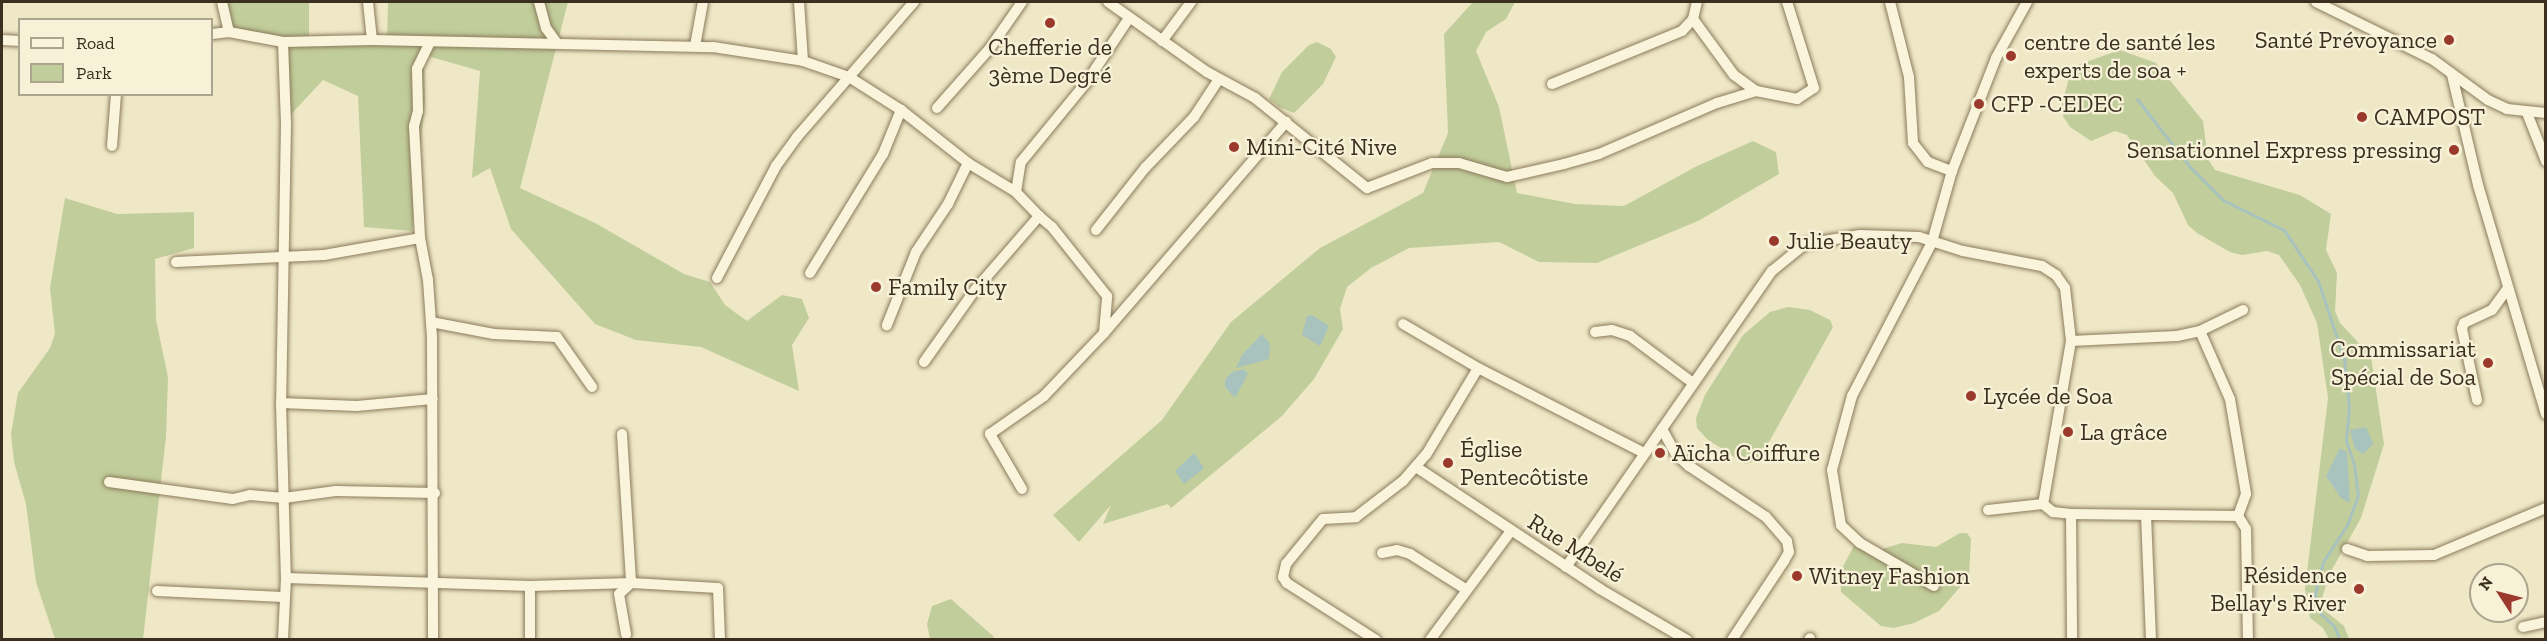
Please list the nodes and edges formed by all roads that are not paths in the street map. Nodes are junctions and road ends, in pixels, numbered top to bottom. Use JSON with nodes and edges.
{"nodes":[{"id":1,"x":222,"y":2,"type":"edge"},
{"id":2,"x":368,"y":2,"type":"edge"},
{"id":3,"x":539,"y":2,"type":"edge"},
{"id":4,"x":703,"y":2,"type":"edge"},
{"id":5,"x":799,"y":2,"type":"edge"},
{"id":6,"x":914,"y":2,"type":"edge"},
{"id":7,"x":1022,"y":2,"type":"edge"},
{"id":8,"x":1108,"y":2,"type":"edge"},
{"id":9,"x":1191,"y":2,"type":"edge"},
{"id":10,"x":1697,"y":2,"type":"edge"},
{"id":11,"x":1787,"y":2,"type":"edge"},
{"id":12,"x":1890,"y":2,"type":"edge"},
{"id":13,"x":2027,"y":2,"type":"edge"},
{"id":14,"x":2316,"y":2,"type":"edge"},
{"id":15,"x":1129,"y":18,"type":"junction"},
{"id":16,"x":1694,"y":20,"type":"junction"},
{"id":17,"x":229,"y":32,"type":"junction"},
{"id":18,"x":213,"y":34,"type":"edge"},
{"id":19,"x":2,"y":40,"type":"edge"},
{"id":20,"x":372,"y":40,"type":"junction"},
{"id":21,"x":18,"y":41,"type":"edge"},
{"id":22,"x":1162,"y":41,"type":"junction"},
{"id":23,"x":283,"y":42,"type":"junction"},
{"id":24,"x":430,"y":42,"type":"junction"},
{"id":25,"x":557,"y":43,"type":"junction"},
{"id":26,"x":695,"y":46,"type":"junction"},
{"id":27,"x":803,"y":61,"type":"junction"},
{"id":28,"x":2452,"y":75,"type":"junction"},
{"id":29,"x":849,"y":77,"type":"junction"},
{"id":30,"x":1219,"y":79,"type":"junction"},
{"id":31,"x":1552,"y":84,"type":"dead end"},
{"id":32,"x":1756,"y":91,"type":"junction"},
{"id":33,"x":116,"y":96,"type":"edge"},
{"id":34,"x":937,"y":108,"type":"dead end"},
{"id":35,"x":900,"y":110,"type":"junction"},
{"id":36,"x":2528,"y":113,"type":"junction"},
{"id":37,"x":2546,"y":113,"type":"edge"},
{"id":38,"x":1286,"y":122,"type":"junction"},
{"id":39,"x":112,"y":146,"type":"dead end"},
{"id":40,"x":2546,"y":161,"type":"edge"},
{"id":41,"x":968,"y":163,"type":"junction"},
{"id":42,"x":1952,"y":171,"type":"junction"},
{"id":43,"x":1016,"y":192,"type":"junction"},
{"id":44,"x":1039,"y":216,"type":"junction"},
{"id":45,"x":1096,"y":230,"type":"dead end"},
{"id":46,"x":420,"y":238,"type":"junction"},
{"id":47,"x":1932,"y":242,"type":"junction"},
{"id":48,"x":284,"y":257,"type":"junction"},
{"id":49,"x":176,"y":262,"type":"dead end"},
{"id":50,"x":810,"y":273,"type":"dead end"},
{"id":51,"x":717,"y":279,"type":"dead end"},
{"id":52,"x":2507,"y":289,"type":"junction"},
{"id":53,"x":2243,"y":310,"type":"dead end"},
{"id":54,"x":431,"y":322,"type":"junction"},
{"id":55,"x":1403,"y":324,"type":"dead end"},
{"id":56,"x":887,"y":325,"type":"dead end"},
{"id":57,"x":1595,"y":332,"type":"dead end"},
{"id":58,"x":2200,"y":332,"type":"junction"},
{"id":59,"x":1104,"y":333,"type":"junction"},
{"id":60,"x":2071,"y":341,"type":"junction"},
{"id":61,"x":924,"y":362,"type":"dead end"},
{"id":62,"x":1478,"y":368,"type":"junction"},
{"id":63,"x":1693,"y":383,"type":"junction"},
{"id":64,"x":592,"y":387,"type":"dead end"},
{"id":65,"x":433,"y":399,"type":"junction"},
{"id":66,"x":2477,"y":400,"type":"dead end"},
{"id":67,"x":281,"y":403,"type":"junction"},
{"id":68,"x":2546,"y":414,"type":"edge"},
{"id":69,"x":1662,"y":429,"type":"junction"},
{"id":70,"x":622,"y":434,"type":"dead end"},
{"id":71,"x":1644,"y":453,"type":"junction"},
{"id":72,"x":1416,"y":467,"type":"junction"},
{"id":73,"x":109,"y":482,"type":"dead end"},
{"id":74,"x":1022,"y":489,"type":"dead end"},
{"id":75,"x":435,"y":493,"type":"junction"},
{"id":76,"x":284,"y":498,"type":"junction"},
{"id":77,"x":2043,"y":504,"type":"junction"},
{"id":78,"x":2546,"y":508,"type":"edge"},
{"id":79,"x":1988,"y":510,"type":"dead end"},
{"id":80,"x":2071,"y":514,"type":"junction"},
{"id":81,"x":2146,"y":515,"type":"junction"},
{"id":82,"x":2238,"y":516,"type":"junction"},
{"id":83,"x":1511,"y":531,"type":"junction"},
{"id":84,"x":2347,"y":549,"type":"dead end"},
{"id":85,"x":1382,"y":553,"type":"dead end"},
{"id":86,"x":1566,"y":567,"type":"junction"},
{"id":87,"x":285,"y":578,"type":"junction"},
{"id":88,"x":436,"y":582,"type":"junction"},
{"id":89,"x":631,"y":583,"type":"junction"},
{"id":90,"x":530,"y":586,"type":"junction"},
{"id":91,"x":1934,"y":586,"type":"dead end"},
{"id":92,"x":1467,"y":590,"type":"junction"},
{"id":93,"x":157,"y":591,"type":"dead end"},
{"id":94,"x":283,"y":597,"type":"junction"},
{"id":95,"x":2546,"y":622,"type":"edge"},
{"id":96,"x":2523,"y":627,"type":"dead end"},
{"id":97,"x":626,"y":634,"type":"dead end"},
{"id":98,"x":283,"y":639,"type":"edge"},
{"id":99,"x":433,"y":639,"type":"edge"},
{"id":100,"x":530,"y":639,"type":"edge"},
{"id":101,"x":720,"y":639,"type":"edge"},
{"id":102,"x":1376,"y":639,"type":"edge"},
{"id":103,"x":1430,"y":639,"type":"edge"},
{"id":104,"x":1687,"y":639,"type":"edge"},
{"id":105,"x":1732,"y":639,"type":"edge"},
{"id":106,"x":2072,"y":639,"type":"edge"},
{"id":107,"x":2151,"y":639,"type":"edge"},
{"id":108,"x":2248,"y":639,"type":"edge"}],
"edges":[{"from":1,"to":17,"type":"street"},
{"from":2,"to":20,"type":"street"},
{"from":3,"to":25,"type":"street"},
{"from":4,"to":26,"type":"street"},
{"from":5,"to":27,"type":"street"},
{"from":6,"to":29,"type":"street"},
{"from":7,"to":34,"type":"street"},
{"from":8,"to":15,"type":"street"},
{"from":9,"to":22,"type":"street"},
{"from":10,"to":16,"type":"street"},
{"from":11,"to":32,"type":"street"},
{"from":12,"to":42,"type":"street"},
{"from":13,"to":42,"type":"street"},
{"from":14,"to":28,"type":"street"},
{"from":15,"to":22,"type":"street"},
{"from":15,"to":43,"type":"street"},
{"from":16,"to":31,"type":"street"},
{"from":16,"to":32,"type":"street"},
{"from":17,"to":18,"type":"street"},
{"from":17,"to":23,"type":"street"},
{"from":19,"to":21,"type":"street"},
{"from":20,"to":23,"type":"street"},
{"from":20,"to":24,"type":"street"},
{"from":22,"to":30,"type":"street"},
{"from":23,"to":48,"type":"street"},
{"from":24,"to":25,"type":"street"},
{"from":24,"to":46,"type":"street"},
{"from":25,"to":26,"type":"street"},
{"from":26,"to":27,"type":"street"},
{"from":27,"to":29,"type":"street"},
{"from":28,"to":36,"type":"street"},
{"from":28,"to":52,"type":"street"},
{"from":29,"to":35,"type":"street"},
{"from":29,"to":51,"type":"street"},
{"from":30,"to":38,"type":"street"},
{"from":30,"to":45,"type":"street"},
{"from":32,"to":38,"type":"street"},
{"from":33,"to":39,"type":"street"},
{"from":35,"to":41,"type":"street"},
{"from":35,"to":50,"type":"street"},
{"from":36,"to":37,"type":"street"},
{"from":36,"to":40,"type":"street"},
{"from":38,"to":59,"type":"street"},
{"from":41,"to":43,"type":"street"},
{"from":41,"to":56,"type":"street"},
{"from":42,"to":47,"type":"street"},
{"from":43,"to":44,"type":"street"},
{"from":44,"to":59,"type":"street"},
{"from":44,"to":61,"type":"street"},
{"from":46,"to":48,"type":"street"},
{"from":46,"to":54,"type":"street"},
{"from":47,"to":60,"type":"street"},
{"from":47,"to":63,"type":"street"},
{"from":47,"to":91,"type":"street"},
{"from":48,"to":49,"type":"street"},
{"from":48,"to":67,"type":"street"},
{"from":52,"to":66,"type":"street"},
{"from":52,"to":68,"type":"street"},
{"from":53,"to":58,"type":"street"},
{"from":54,"to":64,"type":"street"},
{"from":54,"to":65,"type":"street"},
{"from":55,"to":62,"type":"street"},
{"from":57,"to":63,"type":"street"},
{"from":58,"to":60,"type":"street"},
{"from":58,"to":82,"type":"street"},
{"from":59,"to":74,"type":"street"},
{"from":60,"to":77,"type":"street"},
{"from":62,"to":71,"type":"street"},
{"from":62,"to":72,"type":"street"},
{"from":63,"to":69,"type":"street"},
{"from":65,"to":67,"type":"street"},
{"from":65,"to":75,"type":"street"},
{"from":67,"to":76,"type":"street"},
{"from":69,"to":71,"type":"street"},
{"from":69,"to":105,"type":"street"},
{"from":70,"to":89,"type":"street"},
{"from":71,"to":86,"type":"street"},
{"from":72,"to":83,"type":"street","name":"Rue Mbelé"},
{"from":72,"to":102,"type":"street"},
{"from":73,"to":76,"type":"street"},
{"from":75,"to":76,"type":"street"},
{"from":75,"to":88,"type":"street"},
{"from":76,"to":87,"type":"street"},
{"from":77,"to":79,"type":"street"},
{"from":77,"to":80,"type":"street"},
{"from":78,"to":84,"type":"street"},
{"from":80,"to":81,"type":"street"},
{"from":80,"to":106,"type":"street"},
{"from":81,"to":82,"type":"street"},
{"from":81,"to":107,"type":"street"},
{"from":82,"to":108,"type":"street"},
{"from":83,"to":86,"type":"street","name":"Rue Mbelé"},
{"from":83,"to":92,"type":"street"},
{"from":85,"to":92,"type":"street"},
{"from":86,"to":104,"type":"street","name":"Rue Mbelé"},
{"from":87,"to":88,"type":"street"},
{"from":87,"to":94,"type":"street"},
{"from":88,"to":90,"type":"street"},
{"from":88,"to":99,"type":"street"},
{"from":89,"to":90,"type":"street"},
{"from":89,"to":97,"type":"street"},
{"from":89,"to":101,"type":"street"},
{"from":90,"to":100,"type":"street"},
{"from":92,"to":103,"type":"street"},
{"from":93,"to":94,"type":"street"},
{"from":94,"to":98,"type":"street"},
{"from":95,"to":96,"type":"street"}]}
